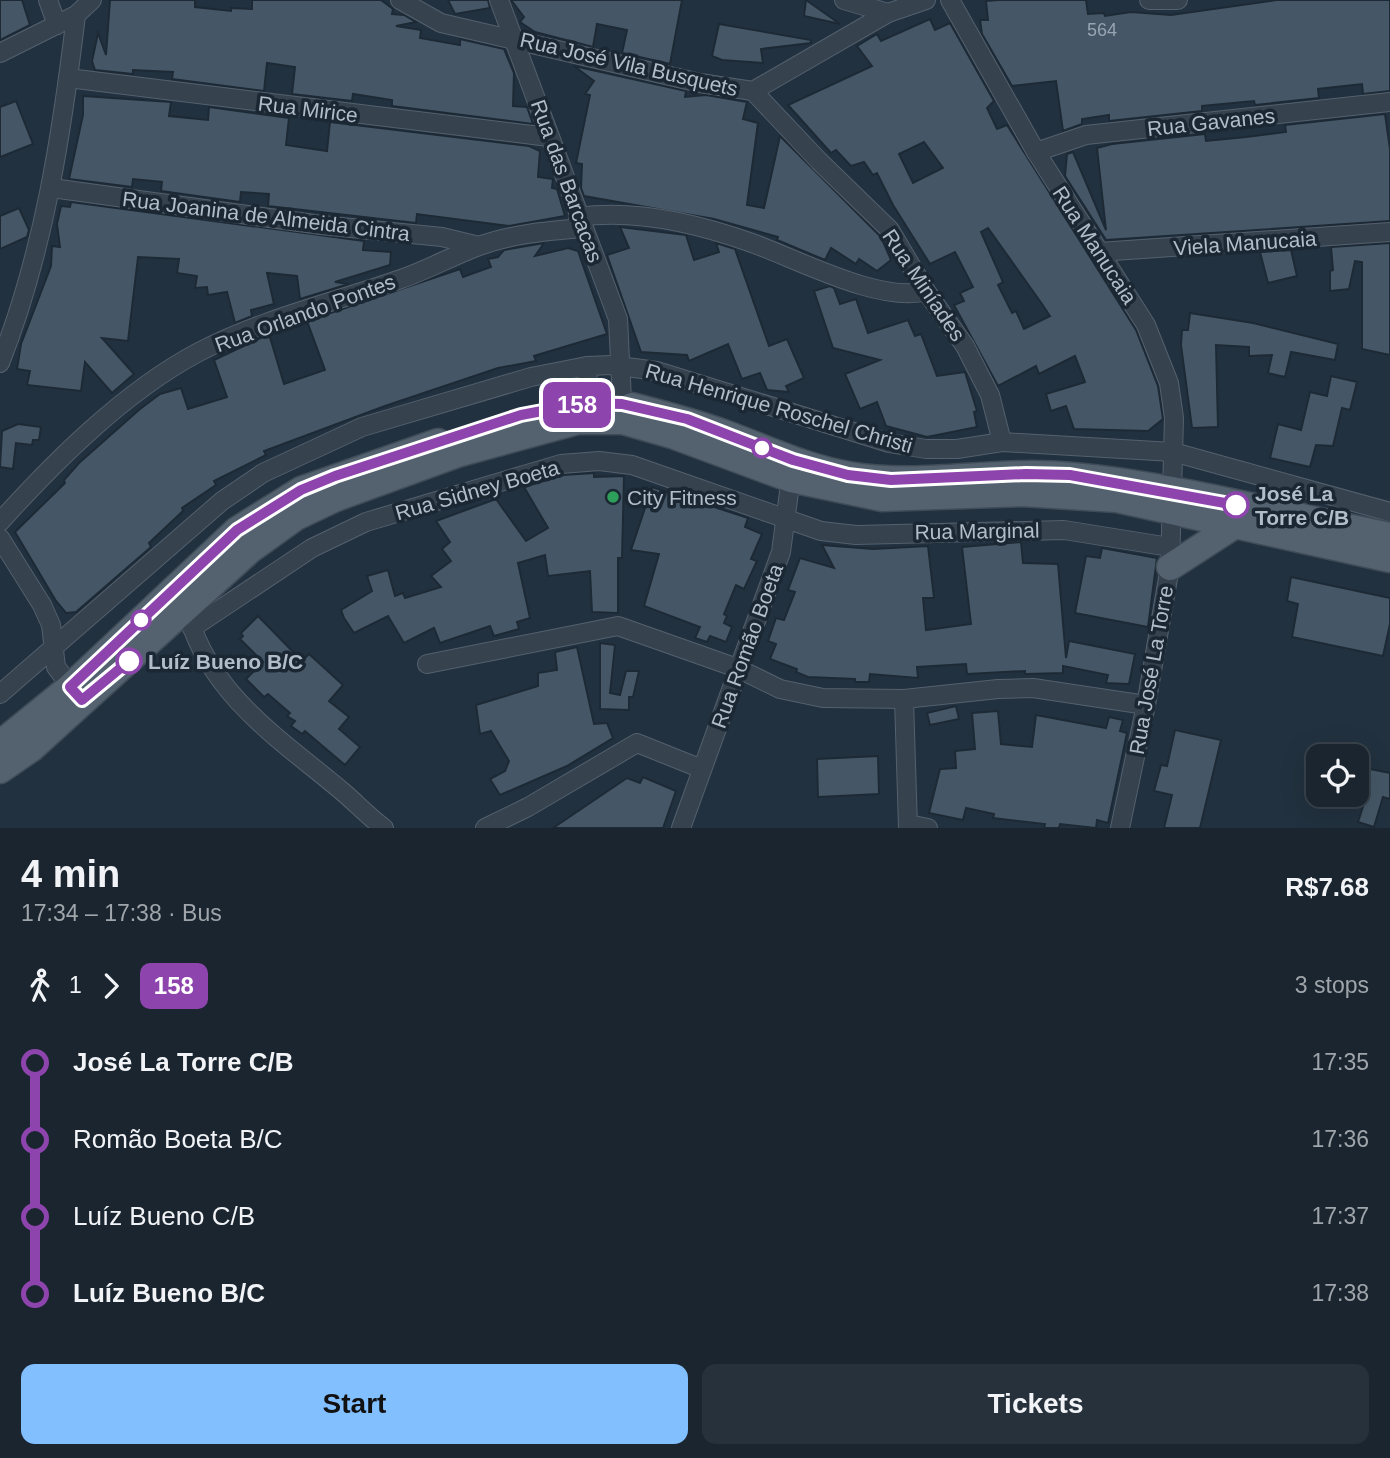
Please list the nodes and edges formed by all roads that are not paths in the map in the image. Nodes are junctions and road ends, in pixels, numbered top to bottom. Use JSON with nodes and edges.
{"nodes":[{"id":1,"x":48,"y":0,"type":"edge"},
{"id":2,"x":92,"y":0,"type":"edge"},
{"id":3,"x":400,"y":0,"type":"edge"},
{"id":4,"x":499,"y":0,"type":"edge"},
{"id":5,"x":844,"y":0,"type":"edge"},
{"id":6,"x":926,"y":0,"type":"edge"},
{"id":7,"x":950,"y":0,"type":"edge"},
{"id":8,"x":1149,"y":0,"type":"edge"},
{"id":9,"x":1178,"y":0,"type":"edge"},
{"id":10,"x":888,"y":13,"type":"junction"},
{"id":11,"x":76,"y":15,"type":"junction"},
{"id":12,"x":57,"y":25,"type":"junction"},
{"id":13,"x":512,"y":38,"type":"junction"},
{"id":14,"x":0,"y":53,"type":"edge"},
{"id":15,"x":68,"y":78,"type":"junction"},
{"id":16,"x":753,"y":91,"type":"junction"},
{"id":17,"x":1390,"y":102,"type":"edge"},
{"id":18,"x":549,"y":137,"type":"junction"},
{"id":19,"x":1036,"y":152,"type":"junction"},
{"id":20,"x":52,"y":188,"type":"junction"},
{"id":21,"x":581,"y":222,"type":"junction"},
{"id":22,"x":1390,"y":232,"type":"edge"},
{"id":23,"x":479,"y":246,"type":"junction"},
{"id":24,"x":1099,"y":252,"type":"junction"},
{"id":25,"x":926,"y":291,"type":"junction"},
{"id":26,"x":0,"y":363,"type":"edge"},
{"id":27,"x":587,"y":366,"type":"junction"},
{"id":28,"x":621,"y":366,"type":"junction"},
{"id":29,"x":590,"y":411,"type":"junction"},
{"id":30,"x":622,"y":412,"type":"junction"},
{"id":31,"x":1002,"y":442,"type":"junction"},
{"id":32,"x":1173,"y":452,"type":"junction"},
{"id":33,"x":792,"y":469,"type":"junction"},
{"id":34,"x":222,"y":501,"type":"junction"},
{"id":35,"x":1172,"y":501,"type":"junction"},
{"id":36,"x":1390,"y":512,"type":"edge"},
{"id":37,"x":785,"y":516,"type":"junction"},
{"id":38,"x":0,"y":522,"type":"edge"},
{"id":39,"x":1235,"y":525,"type":"junction"},
{"id":40,"x":1390,"y":536,"type":"edge"},
{"id":41,"x":0,"y":538,"type":"edge"},
{"id":42,"x":243,"y":540,"type":"junction"},
{"id":43,"x":1170,"y":557,"type":"junction"},
{"id":44,"x":1390,"y":559,"type":"edge"},
{"id":45,"x":176,"y":611,"type":"junction"},
{"id":46,"x":54,"y":650,"type":"junction"},
{"id":47,"x":427,"y":664,"type":"dead end"},
{"id":48,"x":737,"y":668,"type":"junction"},
{"id":49,"x":0,"y":694,"type":"edge"},
{"id":50,"x":76,"y":694,"type":"junction"},
{"id":51,"x":904,"y":699,"type":"junction"},
{"id":52,"x":1146,"y":705,"type":"junction"},
{"id":53,"x":0,"y":744,"type":"edge"},
{"id":54,"x":702,"y":769,"type":"junction"},
{"id":55,"x":0,"y":770,"type":"edge"},
{"id":56,"x":908,"y":826,"type":"edge"},
{"id":57,"x":384,"y":828,"type":"edge"},
{"id":58,"x":485,"y":828,"type":"edge"},
{"id":59,"x":681,"y":828,"type":"edge"},
{"id":60,"x":928,"y":828,"type":"edge"},
{"id":61,"x":1120,"y":828,"type":"edge"}],
"edges":[{"from":1,"to":12,"type":"street"},
{"from":2,"to":11,"type":"street"},
{"from":3,"to":13,"type":"street","name":"Rua José Vila Busquets"},
{"from":4,"to":13,"type":"street","name":"Rua das Barcacas"},
{"from":5,"to":10,"type":"street"},
{"from":6,"to":10,"type":"street","name":"Rua José Vila Busquets"},
{"from":7,"to":19,"type":"street","name":"Rua Manucaia"},
{"from":8,"to":9,"type":"street"},
{"from":10,"to":16,"type":"street","name":"Rua José Vila Busquets"},
{"from":11,"to":12,"type":"street"},
{"from":11,"to":15,"type":"street"},
{"from":12,"to":14,"type":"street"},
{"from":13,"to":16,"type":"street","name":"Rua José Vila Busquets"},
{"from":13,"to":18,"type":"street","name":"Rua das Barcacas"},
{"from":15,"to":18,"type":"street","name":"Rua Mirice"},
{"from":15,"to":20,"type":"street"},
{"from":16,"to":25,"type":"street","name":"Rua Miníades"},
{"from":17,"to":19,"type":"street","name":"Rua Gavanes"},
{"from":18,"to":21,"type":"street","name":"Rua das Barcacas"},
{"from":19,"to":24,"type":"street","name":"Rua Manucaia"},
{"from":20,"to":23,"type":"street","name":"Rua Joanina de Almeida Cintra"},
{"from":20,"to":26,"type":"street"},
{"from":21,"to":23,"type":"street","name":"Rua Orlando Pontes"},
{"from":21,"to":25,"type":"street","name":"Rua Orlando Pontes"},
{"from":21,"to":28,"type":"street","name":"Rua das Barcacas"},
{"from":22,"to":24,"type":"street","name":"Viela Manucaia"},
{"from":23,"to":38,"type":"street","name":"Rua Orlando Pontes"},
{"from":24,"to":32,"type":"street","name":"Rua Manucaia"},
{"from":25,"to":31,"type":"street","name":"Rua Miníades"},
{"from":27,"to":28,"type":"street","name":"Rua Henrique Roschel Christi"},
{"from":27,"to":29,"type":"street"},
{"from":27,"to":34,"type":"street","name":"Rua Henrique Roschel Christi"},
{"from":28,"to":30,"type":"street","name":"Rua Henrique Roschel Christi"},
{"from":28,"to":31,"type":"street","name":"Rua Henrique Roschel Christi"},
{"from":29,"to":30,"type":"main road"},
{"from":29,"to":42,"type":"main road"},
{"from":30,"to":33,"type":"main road"},
{"from":31,"to":32,"type":"street","name":"Rua Henrique Roschel Christi"},
{"from":32,"to":35,"type":"street","name":"Rua Manucaia"},
{"from":32,"to":36,"type":"street","name":"Rua Henrique Roschel Christi"},
{"from":33,"to":35,"type":"main road"},
{"from":33,"to":37,"type":"street","name":"Rua Romão Boeta"},
{"from":34,"to":42,"type":"street"},
{"from":34,"to":46,"type":"street","name":"Rua Henrique Roschel Christi"},
{"from":35,"to":39,"type":"main road"},
{"from":35,"to":40,"type":"main road"},
{"from":35,"to":43,"type":"street","name":"Rua José La Torre"},
{"from":37,"to":43,"type":"street","name":"Rua Marginal"},
{"from":37,"to":45,"type":"street","name":"Rua Sidney Boeta"},
{"from":37,"to":48,"type":"street","name":"Rua Romão Boeta"},
{"from":39,"to":43,"type":"main road"},
{"from":39,"to":44,"type":"main road"},
{"from":41,"to":46,"type":"street"},
{"from":42,"to":45,"type":"main road"},
{"from":43,"to":52,"type":"street","name":"Rua José La Torre"},
{"from":45,"to":50,"type":"main road"},
{"from":45,"to":57,"type":"street"},
{"from":46,"to":49,"type":"street","name":"Rua Henrique Roschel Christi"},
{"from":46,"to":50,"type":"street"},
{"from":47,"to":48,"type":"street"},
{"from":48,"to":51,"type":"street"},
{"from":48,"to":54,"type":"street","name":"Rua Romão Boeta"},
{"from":50,"to":53,"type":"main road"},
{"from":50,"to":55,"type":"main road"},
{"from":51,"to":52,"type":"street"},
{"from":51,"to":56,"type":"street"},
{"from":52,"to":61,"type":"street","name":"Rua José La Torre"},
{"from":54,"to":58,"type":"street"},
{"from":54,"to":59,"type":"street","name":"Rua Romão Boeta"},
{"from":56,"to":60,"type":"street"}]}
